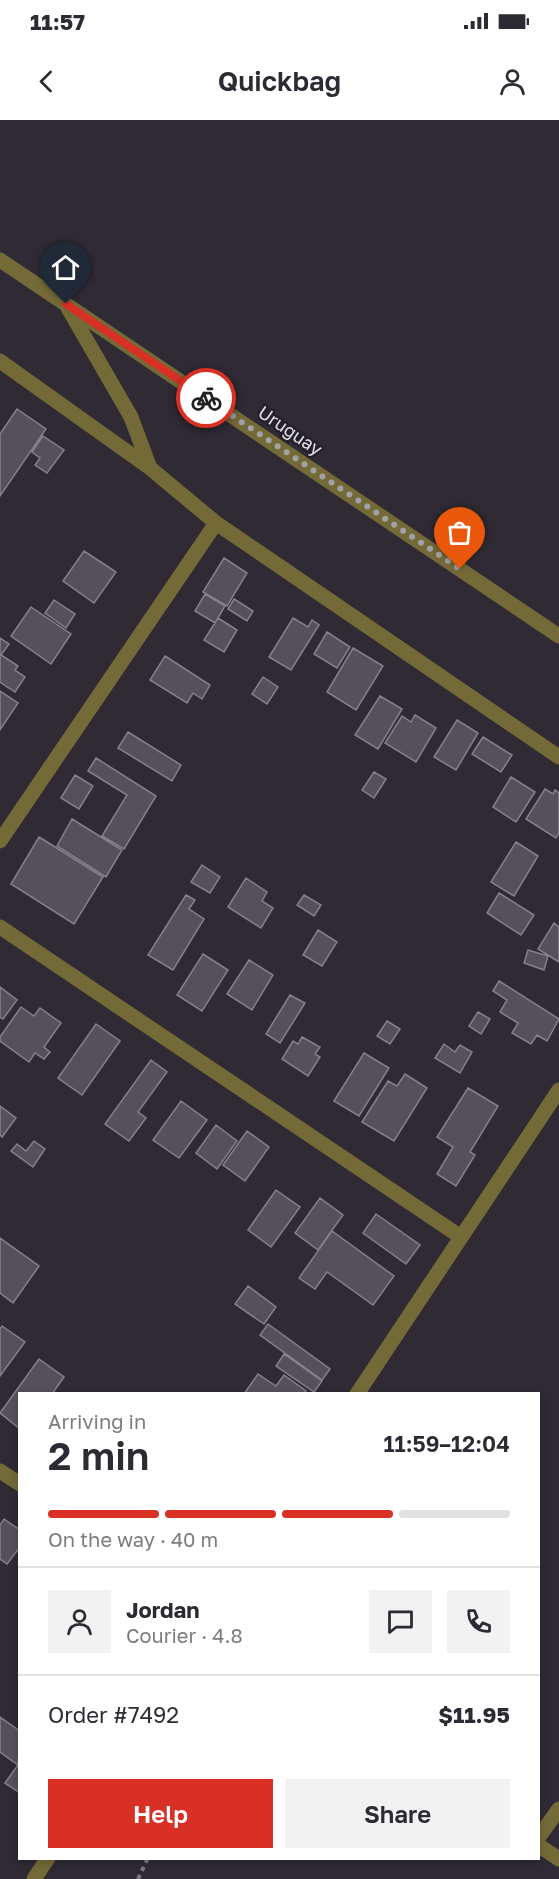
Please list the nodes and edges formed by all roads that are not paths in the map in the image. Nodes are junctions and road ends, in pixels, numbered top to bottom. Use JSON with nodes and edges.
{"nodes":[{"id":1,"x":0,"y":260,"type":"edge"},
{"id":2,"x":66,"y":304,"type":"junction"},
{"id":3,"x":0,"y":361,"type":"edge"},
{"id":4,"x":150,"y":468,"type":"junction"},
{"id":5,"x":216,"y":523,"type":"junction"},
{"id":6,"x":559,"y":636,"type":"edge"},
{"id":7,"x":559,"y":758,"type":"edge"},
{"id":8,"x":0,"y":841,"type":"edge"},
{"id":9,"x":0,"y":927,"type":"edge"},
{"id":10,"x":559,"y":1090,"type":"edge"},
{"id":11,"x":461,"y":1237,"type":"junction"},
{"id":12,"x":358,"y":1392,"type":"edge"},
{"id":13,"x":0,"y":1471,"type":"edge"},
{"id":14,"x":18,"y":1483,"type":"edge"},
{"id":15,"x":559,"y":1809,"type":"edge"},
{"id":16,"x":540,"y":1835,"type":"edge"},
{"id":17,"x":540,"y":1846,"type":"edge"},
{"id":18,"x":559,"y":1859,"type":"edge"},
{"id":19,"x":47,"y":1860,"type":"edge"},
{"id":20,"x":34,"y":1879,"type":"edge"}],
"edges":[{"from":1,"to":2,"type":"street","name":"Uruguay"},
{"from":2,"to":4,"type":"street"},
{"from":2,"to":6,"type":"street","name":"Uruguay"},
{"from":3,"to":4,"type":"street"},
{"from":4,"to":5,"type":"street"},
{"from":5,"to":7,"type":"street"},
{"from":5,"to":8,"type":"street"},
{"from":9,"to":11,"type":"street"},
{"from":10,"to":11,"type":"street"},
{"from":11,"to":12,"type":"street"},
{"from":13,"to":14,"type":"street"},
{"from":15,"to":16,"type":"street"},
{"from":17,"to":18,"type":"street"},
{"from":19,"to":20,"type":"street"}]}
